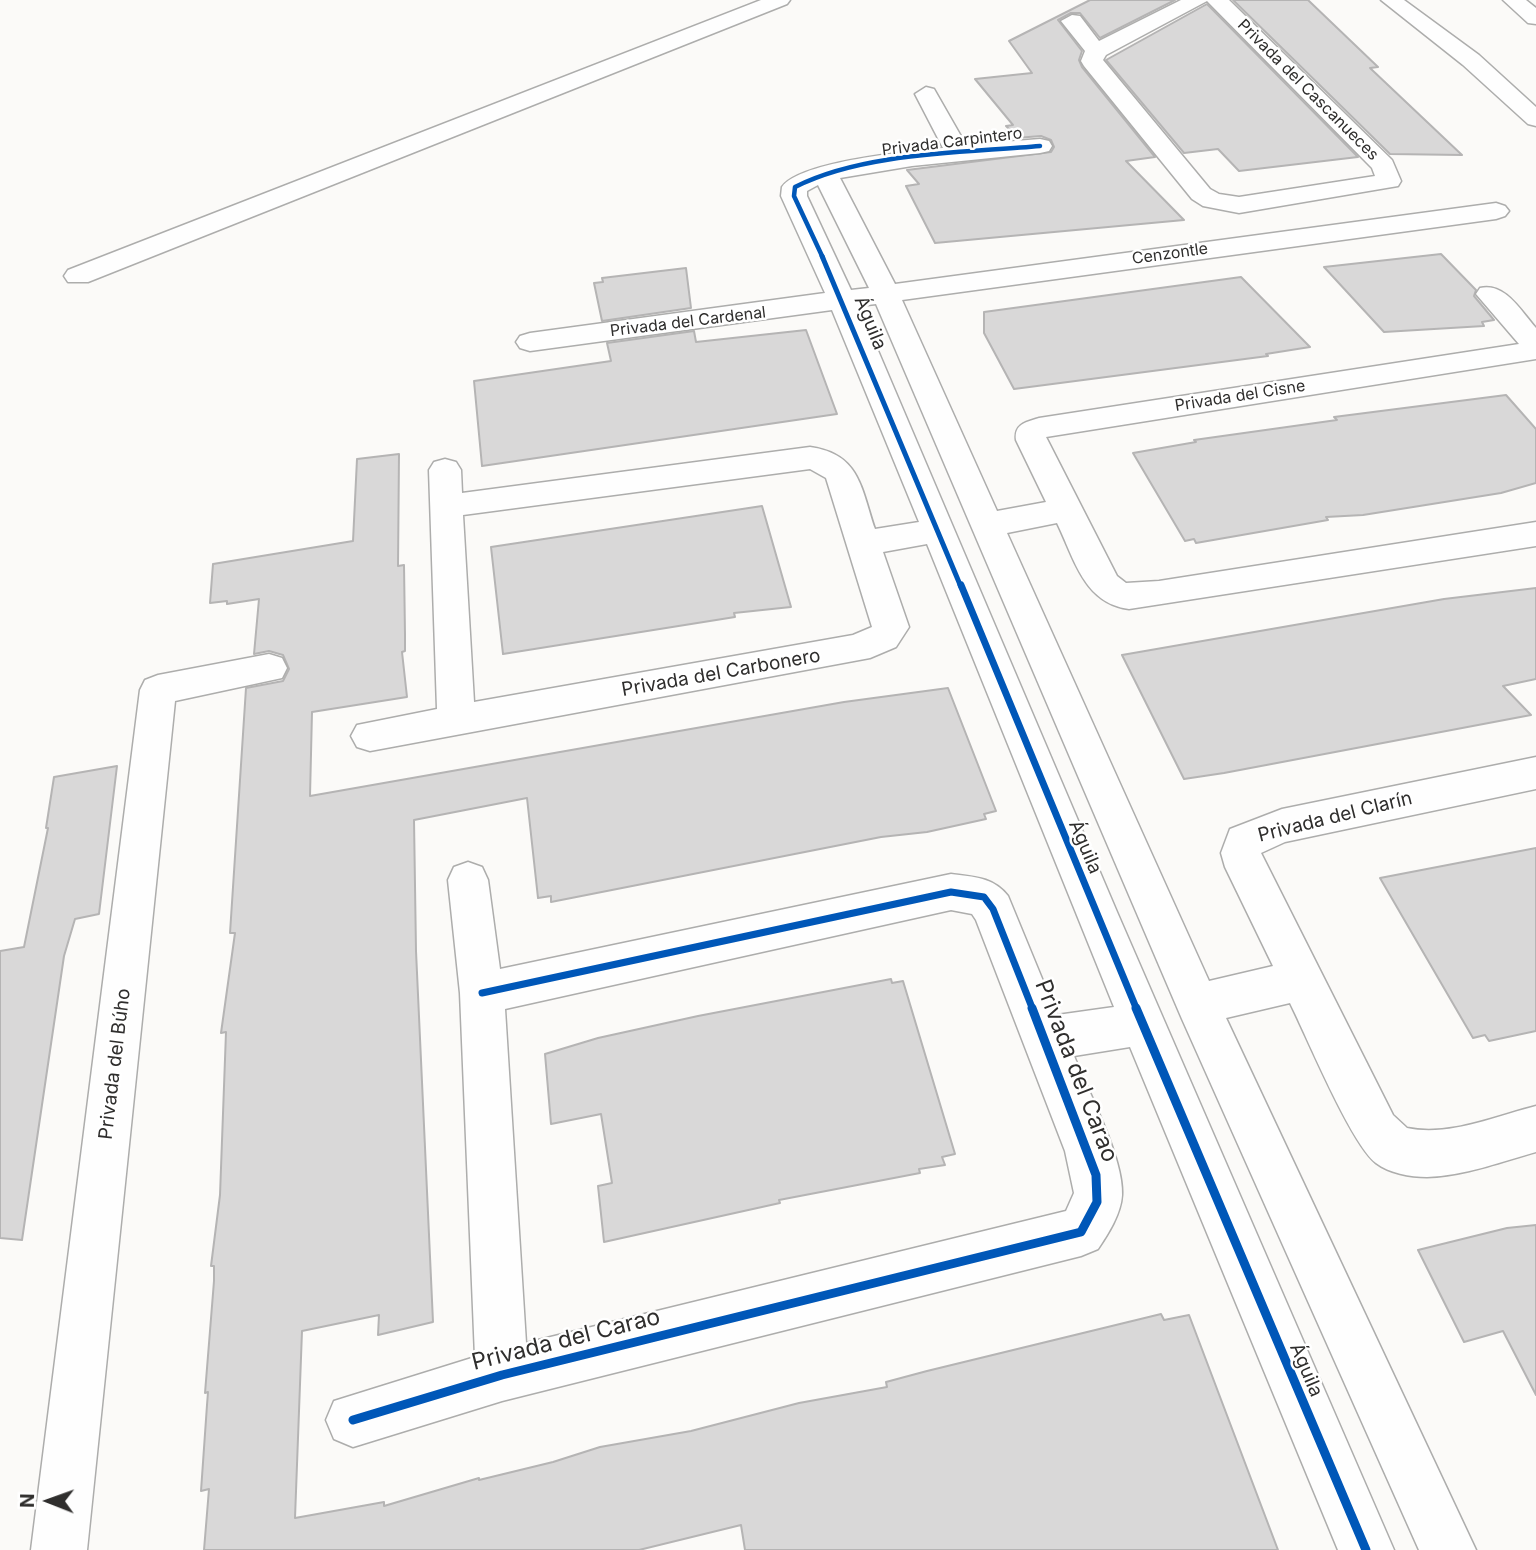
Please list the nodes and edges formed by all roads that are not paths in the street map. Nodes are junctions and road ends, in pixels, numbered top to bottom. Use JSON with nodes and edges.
{"nodes":[{"id":1,"x":780,"y":0,"type":"edge"},
{"id":2,"x":1198,"y":0,"type":"edge"},
{"id":3,"x":1217,"y":0,"type":"edge"},
{"id":4,"x":1391,"y":0,"type":"edge"},
{"id":5,"x":1513,"y":0,"type":"edge"},
{"id":6,"x":1536,"y":18,"type":"edge"},
{"id":7,"x":1072,"y":21,"type":"dead end"},
{"id":8,"x":1096,"y":51,"type":"junction"},
{"id":9,"x":926,"y":94,"type":"dead end"},
{"id":10,"x":1536,"y":119,"type":"edge"},
{"id":11,"x":1040,"y":146,"type":"dead end"},
{"id":12,"x":959,"y":154,"type":"junction"},
{"id":13,"x":826,"y":175,"type":"junction"},
{"id":14,"x":1301,"y":196,"type":"junction"},
{"id":15,"x":1496,"y":211,"type":"dead end"},
{"id":16,"x":1329,"y":231,"type":"junction"},
{"id":17,"x":78,"y":276,"type":"dead end"},
{"id":18,"x":887,"y":294,"type":"junction"},
{"id":19,"x":1490,"y":294,"type":"dead end"},
{"id":20,"x":845,"y":301,"type":"junction"},
{"id":21,"x":530,"y":342,"type":"dead end"},
{"id":22,"x":1536,"y":345,"type":"edge"},
{"id":23,"x":1536,"y":350,"type":"edge"},
{"id":24,"x":445,"y":470,"type":"dead end"},
{"id":25,"x":446,"y":506,"type":"junction"},
{"id":26,"x":1067,"y":510,"type":"junction"},
{"id":27,"x":986,"y":525,"type":"junction"},
{"id":28,"x":936,"y":531,"type":"junction"},
{"id":29,"x":1536,"y":534,"type":"edge"},
{"id":30,"x":864,"y":543,"type":"junction"},
{"id":31,"x":270,"y":668,"type":"dead end"},
{"id":32,"x":457,"y":720,"type":"junction"},
{"id":33,"x":370,"y":736,"type":"dead end"},
{"id":34,"x":1536,"y":773,"type":"edge"},
{"id":35,"x":468,"y":880,"type":"dead end"},
{"id":36,"x":1303,"y":980,"type":"junction"},
{"id":37,"x":482,"y":993,"type":"junction"},
{"id":38,"x":1197,"y":1004,"type":"junction"},
{"id":39,"x":1142,"y":1024,"type":"junction"},
{"id":40,"x":1043,"y":1039,"type":"junction"},
{"id":41,"x":1536,"y":1129,"type":"edge"},
{"id":42,"x":502,"y":1374,"type":"junction"},
{"id":43,"x":354,"y":1420,"type":"dead end"},
{"id":44,"x":59,"y":1550,"type":"edge"},
{"id":45,"x":1366,"y":1550,"type":"edge"},
{"id":46,"x":1448,"y":1550,"type":"edge"}],
"edges":[{"from":1,"to":17,"type":"street"},
{"from":2,"to":8,"type":"street"},
{"from":3,"to":14,"type":"street","name":"Privada del Cascanueces"},
{"from":4,"to":10,"type":"street"},
{"from":5,"to":6,"type":"street"},
{"from":7,"to":8,"type":"street","name":"Privada del Cascanueces"},
{"from":8,"to":14,"type":"street","name":"Privada del Cascanueces"},
{"from":9,"to":12,"type":"street","name":"Privada Carpintero"},
{"from":11,"to":12,"type":"street","name":"Privada Carpintero"},
{"from":12,"to":13,"type":"street","name":"Privada Carpintero"},
{"from":13,"to":18,"type":"street","name":"Águila"},
{"from":13,"to":20,"type":"street","name":"Águila"},
{"from":14,"to":16,"type":"street"},
{"from":15,"to":16,"type":"street","name":"Cenzontle"},
{"from":16,"to":18,"type":"street","name":"Cenzontle"},
{"from":18,"to":20,"type":"street","name":"Cenzontle"},
{"from":18,"to":27,"type":"street","name":"Águila"},
{"from":19,"to":22,"type":"street"},
{"from":20,"to":21,"type":"street","name":"Privada del Cardenal"},
{"from":20,"to":28,"type":"street","name":"Águila"},
{"from":23,"to":26,"type":"street","name":"Privada del Cisne"},
{"from":24,"to":25,"type":"street"},
{"from":25,"to":30,"type":"street","name":"Privada del Carbonero"},
{"from":25,"to":32,"type":"street"},
{"from":26,"to":27,"type":"street"},
{"from":26,"to":29,"type":"street","name":"Privada del Cisne"},
{"from":27,"to":38,"type":"street","name":"Águila"},
{"from":28,"to":30,"type":"street"},
{"from":28,"to":39,"type":"street","name":"Águila"},
{"from":30,"to":32,"type":"street","name":"Privada del Carbonero"},
{"from":31,"to":44,"type":"street","name":"Privada del Búho"},
{"from":32,"to":33,"type":"street","name":"Privada del Carbonero"},
{"from":34,"to":36,"type":"street","name":"Privada del Clarín"},
{"from":35,"to":37,"type":"street","name":"Privada del Carao"},
{"from":36,"to":38,"type":"street"},
{"from":36,"to":41,"type":"street","name":"Privada del Clarín"},
{"from":37,"to":40,"type":"street","name":"Privada del Carao"},
{"from":37,"to":42,"type":"street","name":"Privada del Carao"},
{"from":38,"to":46,"type":"street","name":"Águila"},
{"from":39,"to":40,"type":"street","name":"Privada del Carao"},
{"from":39,"to":45,"type":"street","name":"Águila"},
{"from":40,"to":42,"type":"street","name":"Privada del Carao"},
{"from":42,"to":43,"type":"street","name":"Privada del Carao"}]}
